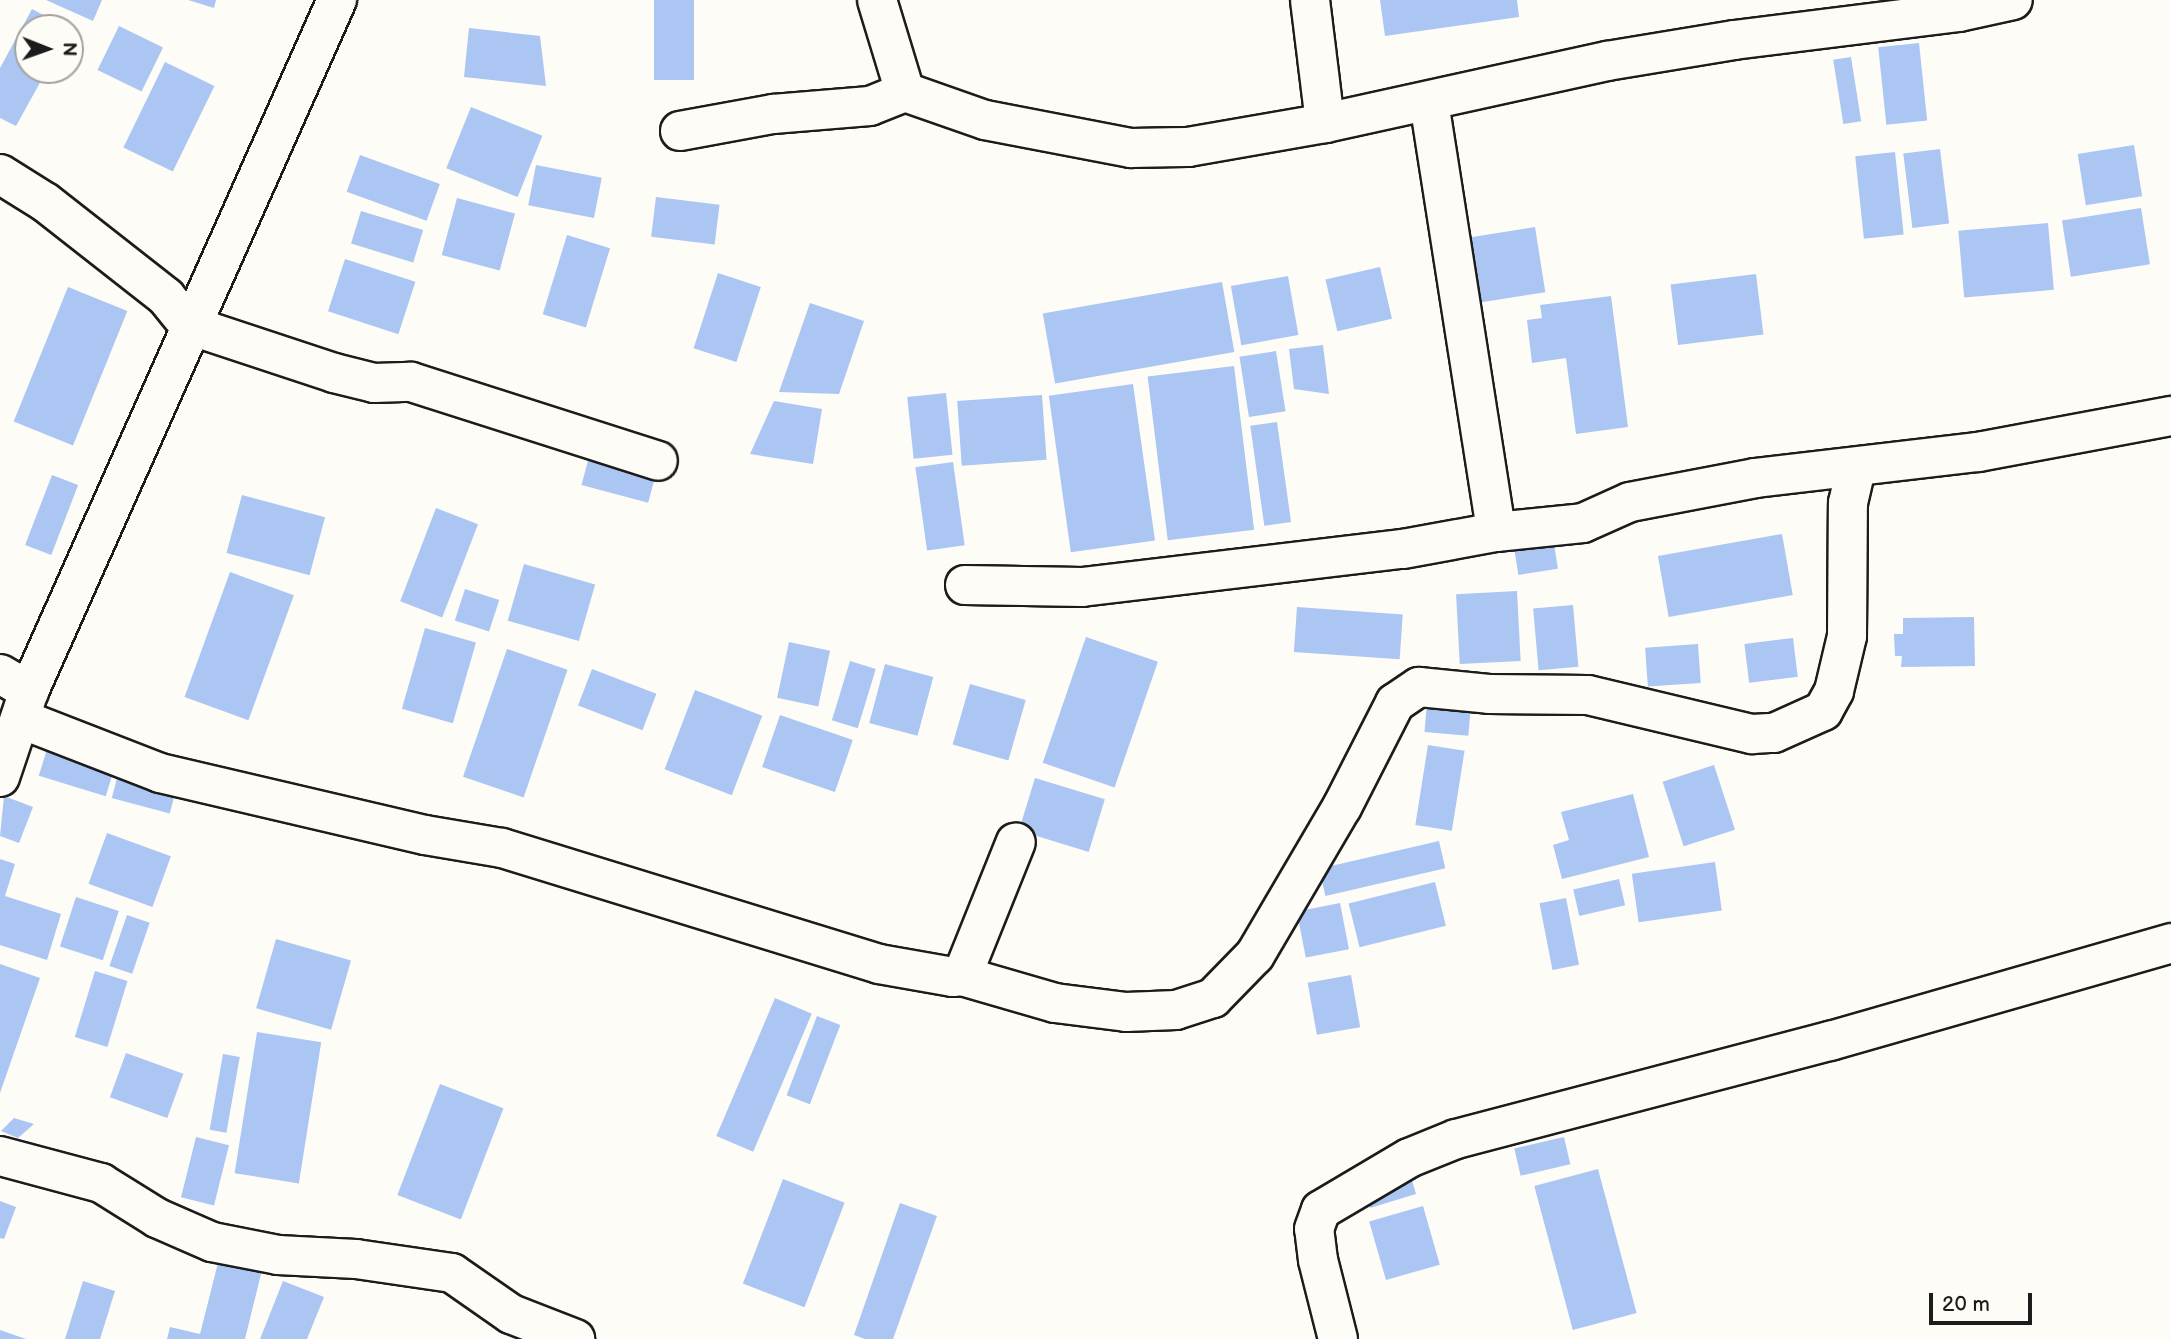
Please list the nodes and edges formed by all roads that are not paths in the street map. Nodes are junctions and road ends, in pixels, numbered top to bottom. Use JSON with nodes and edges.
{"nodes":[{"id":1,"x":337,"y":0,"type":"edge"},
{"id":2,"x":877,"y":0,"type":"edge"},
{"id":3,"x":1310,"y":0,"type":"edge"},
{"id":4,"x":2013,"y":0,"type":"edge"},
{"id":5,"x":1788,"y":16,"type":"edge"},
{"id":6,"x":905,"y":92,"type":"junction"},
{"id":7,"x":1429,"y":102,"type":"junction"},
{"id":8,"x":1325,"y":123,"type":"junction"},
{"id":9,"x":680,"y":131,"type":"dead end"},
{"id":10,"x":0,"y":174,"type":"edge"},
{"id":11,"x":189,"y":325,"type":"junction"},
{"id":12,"x":2171,"y":416,"type":"edge"},
{"id":13,"x":658,"y":461,"type":"dead end"},
{"id":14,"x":1856,"y":470,"type":"junction"},
{"id":15,"x":1496,"y":532,"type":"junction"},
{"id":16,"x":965,"y":585,"type":"dead end"},
{"id":17,"x":17,"y":695,"type":"edge"},
{"id":18,"x":0,"y":777,"type":"edge"},
{"id":19,"x":1016,"y":842,"type":"dead end"},
{"id":20,"x":2171,"y":943,"type":"edge"},
{"id":21,"x":962,"y":976,"type":"junction"},
{"id":22,"x":0,"y":1156,"type":"edge"},
{"id":23,"x":575,"y":1339,"type":"edge"},
{"id":24,"x":1338,"y":1339,"type":"edge"}],
"edges":[{"from":1,"to":11,"type":"street"},
{"from":2,"to":6,"type":"street"},
{"from":3,"to":8,"type":"street"},
{"from":4,"to":5,"type":"street"},
{"from":5,"to":7,"type":"street"},
{"from":6,"to":8,"type":"street"},
{"from":6,"to":9,"type":"street"},
{"from":7,"to":8,"type":"street"},
{"from":7,"to":15,"type":"street"},
{"from":10,"to":11,"type":"street"},
{"from":11,"to":13,"type":"street"},
{"from":11,"to":17,"type":"street"},
{"from":12,"to":14,"type":"street"},
{"from":14,"to":15,"type":"street"},
{"from":14,"to":21,"type":"street"},
{"from":15,"to":16,"type":"street"},
{"from":17,"to":18,"type":"street"},
{"from":17,"to":21,"type":"street"},
{"from":19,"to":21,"type":"street"},
{"from":20,"to":24,"type":"street"},
{"from":22,"to":23,"type":"street"}]}
